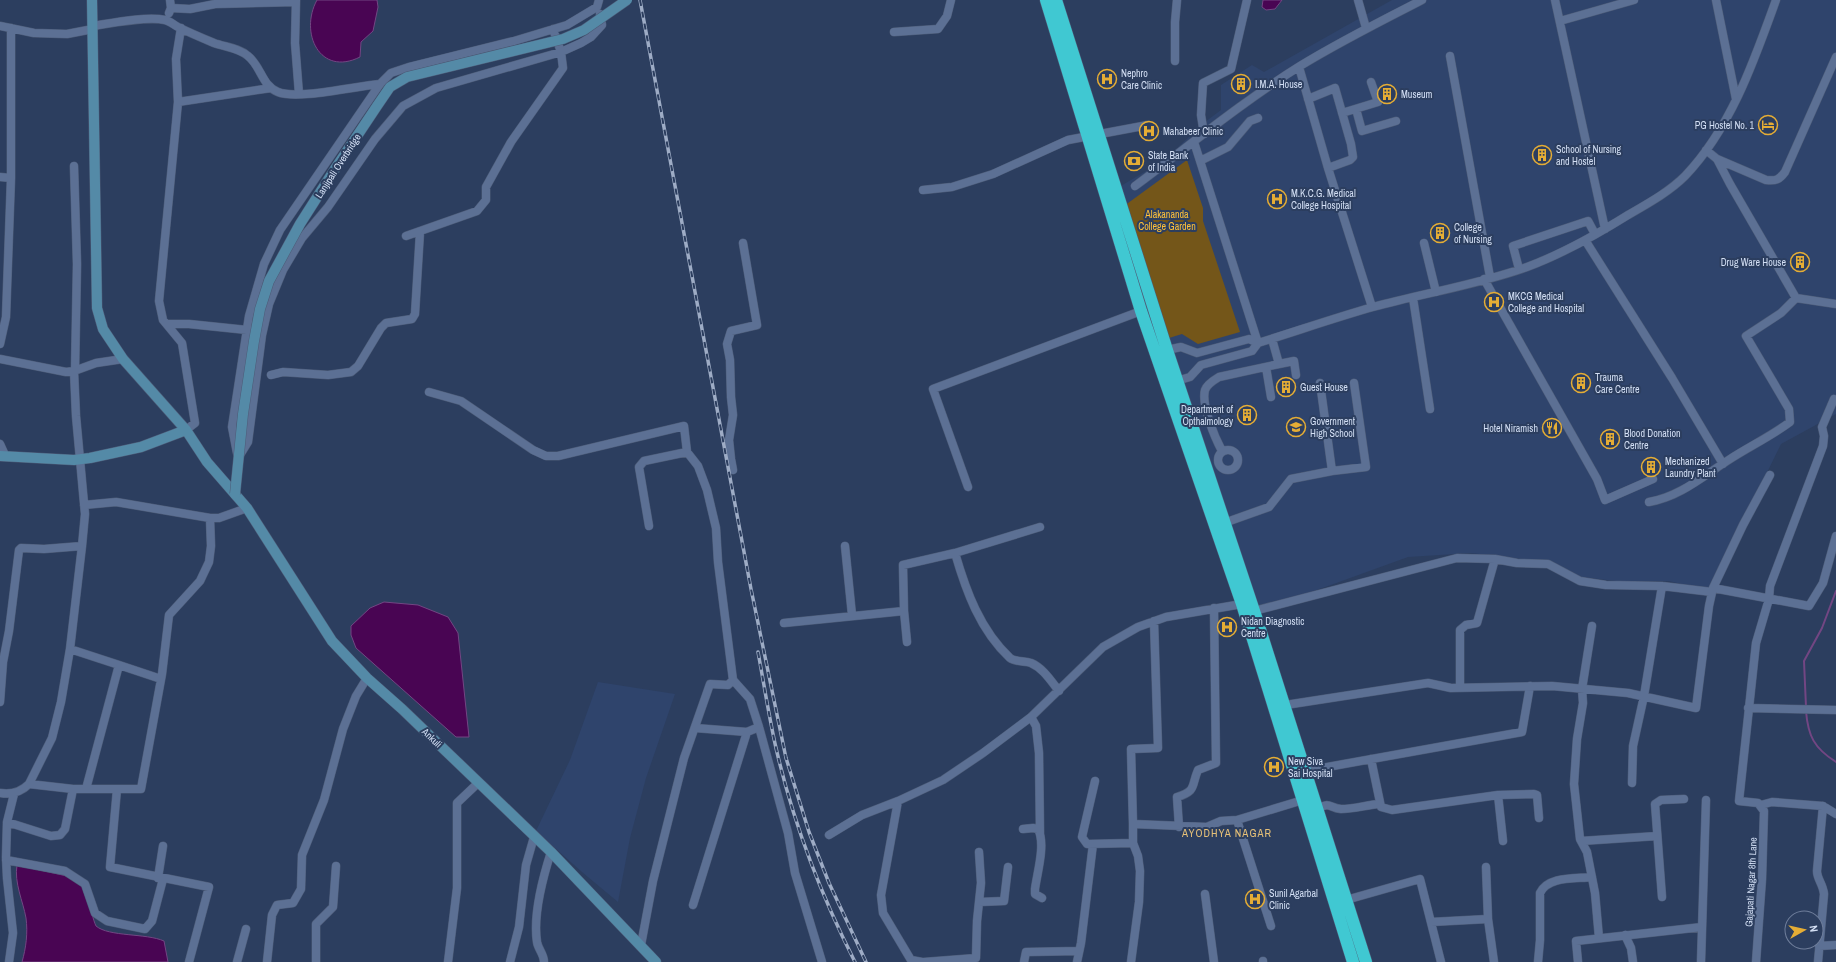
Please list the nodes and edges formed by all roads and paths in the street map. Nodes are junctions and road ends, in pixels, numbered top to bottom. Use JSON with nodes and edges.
{"nodes":[{"id":1,"x":92,"y":0,"type":"edge"},
{"id":2,"x":627,"y":0,"type":"edge"},
{"id":3,"x":951,"y":0,"type":"edge"},
{"id":4,"x":1046,"y":0,"type":"edge"},
{"id":5,"x":1056,"y":0,"type":"edge"},
{"id":6,"x":1177,"y":0,"type":"edge"},
{"id":7,"x":1246,"y":0,"type":"edge"},
{"id":8,"x":1358,"y":0,"type":"edge"},
{"id":9,"x":1422,"y":0,"type":"edge"},
{"id":10,"x":1555,"y":0,"type":"edge"},
{"id":11,"x":1634,"y":0,"type":"edge"},
{"id":12,"x":1716,"y":0,"type":"edge"},
{"id":13,"x":1776,"y":0,"type":"edge"},
{"id":14,"x":296,"y":1,"type":"edge"},
{"id":15,"x":170,"y":4,"type":"edge"},
{"id":16,"x":598,"y":4,"type":"edge"},
{"id":17,"x":164,"y":19,"type":"junction"},
{"id":18,"x":1560,"y":21,"type":"junction"},
{"id":19,"x":0,"y":26,"type":"edge"},
{"id":20,"x":93,"y":27,"type":"junction"},
{"id":21,"x":11,"y":28,"type":"junction"},
{"id":22,"x":181,"y":28,"type":"junction"},
{"id":23,"x":1366,"y":28,"type":"junction"},
{"id":24,"x":553,"y":29,"type":"junction"},
{"id":25,"x":894,"y":32,"type":"dead end"},
{"id":26,"x":561,"y":52,"type":"junction"},
{"id":27,"x":1450,"y":56,"type":"dead end"},
{"id":28,"x":1836,"y":57,"type":"edge"},
{"id":29,"x":1175,"y":61,"type":"dead end"},
{"id":30,"x":1299,"y":67,"type":"junction"},
{"id":31,"x":1833,"y":76,"type":"edge"},
{"id":32,"x":1372,"y":82,"type":"dead end"},
{"id":33,"x":380,"y":84,"type":"junction"},
{"id":34,"x":271,"y":88,"type":"junction"},
{"id":35,"x":299,"y":94,"type":"junction"},
{"id":36,"x":1308,"y":99,"type":"junction"},
{"id":37,"x":1736,"y":99,"type":"junction"},
{"id":38,"x":178,"y":102,"type":"junction"},
{"id":39,"x":1356,"y":109,"type":"junction"},
{"id":40,"x":1342,"y":113,"type":"junction"},
{"id":41,"x":1258,"y":118,"type":"dead end"},
{"id":42,"x":1359,"y":121,"type":"junction"},
{"id":43,"x":1396,"y":121,"type":"dead end"},
{"id":44,"x":1148,"y":125,"type":"dead end"},
{"id":45,"x":1346,"y":125,"type":"junction"},
{"id":46,"x":1099,"y":133,"type":"junction"},
{"id":47,"x":1204,"y":134,"type":"junction"},
{"id":48,"x":1086,"y":136,"type":"junction"},
{"id":49,"x":1194,"y":142,"type":"junction"},
{"id":50,"x":1706,"y":150,"type":"junction"},
{"id":51,"x":1717,"y":159,"type":"junction"},
{"id":52,"x":1200,"y":161,"type":"junction"},
{"id":53,"x":74,"y":166,"type":"dead end"},
{"id":54,"x":1328,"y":168,"type":"junction"},
{"id":55,"x":0,"y":177,"type":"edge"},
{"id":56,"x":11,"y":178,"type":"junction"},
{"id":57,"x":1135,"y":186,"type":"dead end"},
{"id":58,"x":923,"y":190,"type":"dead end"},
{"id":59,"x":1119,"y":199,"type":"junction"},
{"id":60,"x":1108,"y":207,"type":"junction"},
{"id":61,"x":1605,"y":229,"type":"junction"},
{"id":62,"x":420,"y":232,"type":"junction"},
{"id":63,"x":1595,"y":234,"type":"junction"},
{"id":64,"x":406,"y":236,"type":"dead end"},
{"id":65,"x":1585,"y":240,"type":"junction"},
{"id":66,"x":743,"y":243,"type":"dead end"},
{"id":67,"x":1424,"y":243,"type":"dead end"},
{"id":68,"x":1519,"y":269,"type":"junction"},
{"id":69,"x":1487,"y":278,"type":"junction"},
{"id":70,"x":1436,"y":292,"type":"junction"},
{"id":71,"x":1413,"y":298,"type":"junction"},
{"id":72,"x":1796,"y":298,"type":"junction"},
{"id":73,"x":1836,"y":304,"type":"edge"},
{"id":74,"x":1372,"y":307,"type":"junction"},
{"id":75,"x":1141,"y":311,"type":"junction"},
{"id":76,"x":167,"y":324,"type":"junction"},
{"id":77,"x":247,"y":330,"type":"junction"},
{"id":78,"x":1272,"y":339,"type":"junction"},
{"id":79,"x":1258,"y":343,"type":"junction"},
{"id":80,"x":0,"y":344,"type":"edge"},
{"id":81,"x":1167,"y":350,"type":"junction"},
{"id":82,"x":1155,"y":353,"type":"junction"},
{"id":83,"x":0,"y":359,"type":"edge"},
{"id":84,"x":123,"y":359,"type":"junction"},
{"id":85,"x":1279,"y":364,"type":"junction"},
{"id":86,"x":1266,"y":367,"type":"junction"},
{"id":87,"x":74,"y":371,"type":"junction"},
{"id":88,"x":272,"y":375,"type":"dead end"},
{"id":89,"x":1296,"y":375,"type":"dead end"},
{"id":90,"x":1171,"y":382,"type":"junction"},
{"id":91,"x":1320,"y":383,"type":"dead end"},
{"id":92,"x":1354,"y":383,"type":"dead end"},
{"id":93,"x":429,"y":392,"type":"dead end"},
{"id":94,"x":1271,"y":397,"type":"dead end"},
{"id":95,"x":1836,"y":400,"type":"edge"},
{"id":96,"x":1430,"y":409,"type":"dead end"},
{"id":97,"x":186,"y":430,"type":"junction"},
{"id":98,"x":0,"y":444,"type":"edge"},
{"id":99,"x":1222,"y":451,"type":"dead end"},
{"id":100,"x":687,"y":452,"type":"junction"},
{"id":101,"x":3,"y":456,"type":"edge"},
{"id":102,"x":238,"y":458,"type":"junction"},
{"id":103,"x":80,"y":459,"type":"junction"},
{"id":104,"x":1723,"y":464,"type":"junction"},
{"id":105,"x":733,"y":470,"type":"dead end"},
{"id":106,"x":1332,"y":471,"type":"junction"},
{"id":107,"x":1770,"y":476,"type":"dead end"},
{"id":108,"x":1653,"y":479,"type":"dead end"},
{"id":109,"x":968,"y":487,"type":"dead end"},
{"id":110,"x":235,"y":494,"type":"junction"},
{"id":111,"x":1649,"y":502,"type":"dead end"},
{"id":112,"x":84,"y":505,"type":"junction"},
{"id":113,"x":247,"y":508,"type":"junction"},
{"id":114,"x":210,"y":518,"type":"junction"},
{"id":115,"x":1224,"y":523,"type":"junction"},
{"id":116,"x":649,"y":526,"type":"dead end"},
{"id":117,"x":1040,"y":527,"type":"dead end"},
{"id":118,"x":1836,"y":536,"type":"edge"},
{"id":119,"x":82,"y":546,"type":"junction"},
{"id":120,"x":845,"y":546,"type":"dead end"},
{"id":121,"x":955,"y":553,"type":"junction"},
{"id":122,"x":1495,"y":559,"type":"junction"},
{"id":123,"x":1662,"y":586,"type":"junction"},
{"id":124,"x":1713,"y":590,"type":"junction"},
{"id":125,"x":1769,"y":599,"type":"junction"},
{"id":126,"x":1247,"y":606,"type":"junction"},
{"id":127,"x":1214,"y":608,"type":"junction"},
{"id":128,"x":904,"y":611,"type":"junction"},
{"id":129,"x":852,"y":615,"type":"junction"},
{"id":130,"x":1154,"y":621,"type":"junction"},
{"id":131,"x":784,"y":623,"type":"dead end"},
{"id":132,"x":1592,"y":626,"type":"dead end"},
{"id":133,"x":907,"y":642,"type":"dead end"},
{"id":134,"x":70,"y":649,"type":"junction"},
{"id":135,"x":119,"y":665,"type":"junction"},
{"id":136,"x":366,"y":678,"type":"junction"},
{"id":137,"x":161,"y":679,"type":"junction"},
{"id":138,"x":733,"y":680,"type":"junction"},
{"id":139,"x":1530,"y":686,"type":"junction"},
{"id":140,"x":1460,"y":688,"type":"junction"},
{"id":141,"x":1582,"y":689,"type":"junction"},
{"id":142,"x":1059,"y":691,"type":"junction"},
{"id":143,"x":1644,"y":696,"type":"junction"},
{"id":144,"x":0,"y":702,"type":"edge"},
{"id":145,"x":1279,"y":706,"type":"junction"},
{"id":146,"x":1748,"y":708,"type":"junction"},
{"id":147,"x":1836,"y":710,"type":"edge"},
{"id":148,"x":1030,"y":717,"type":"junction"},
{"id":149,"x":695,"y":728,"type":"junction"},
{"id":150,"x":759,"y":728,"type":"junction"},
{"id":151,"x":747,"y":732,"type":"junction"},
{"id":152,"x":1371,"y":759,"type":"junction"},
{"id":153,"x":1305,"y":771,"type":"junction"},
{"id":154,"x":1095,"y":781,"type":"dead end"},
{"id":155,"x":1632,"y":782,"type":"dead end"},
{"id":156,"x":478,"y":783,"type":"junction"},
{"id":157,"x":29,"y":784,"type":"junction"},
{"id":158,"x":73,"y":789,"type":"junction"},
{"id":159,"x":86,"y":789,"type":"junction"},
{"id":160,"x":117,"y":789,"type":"junction"},
{"id":161,"x":0,"y":793,"type":"edge"},
{"id":162,"x":14,"y":794,"type":"junction"},
{"id":163,"x":1498,"y":795,"type":"junction"},
{"id":164,"x":1684,"y":799,"type":"dead end"},
{"id":165,"x":1303,"y":800,"type":"junction"},
{"id":166,"x":1706,"y":800,"type":"dead end"},
{"id":167,"x":898,"y":801,"type":"junction"},
{"id":168,"x":1379,"y":804,"type":"junction"},
{"id":169,"x":1760,"y":805,"type":"junction"},
{"id":170,"x":1823,"y":806,"type":"junction"},
{"id":171,"x":1317,"y":809,"type":"junction"},
{"id":172,"x":1836,"y":814,"type":"edge"},
{"id":173,"x":1539,"y":818,"type":"dead end"},
{"id":174,"x":1237,"y":820,"type":"junction"},
{"id":175,"x":7,"y":822,"type":"junction"},
{"id":176,"x":1133,"y":824,"type":"junction"},
{"id":177,"x":1179,"y":827,"type":"junction"},
{"id":178,"x":1023,"y":829,"type":"dead end"},
{"id":179,"x":1040,"y":834,"type":"junction"},
{"id":180,"x":829,"y":835,"type":"dead end"},
{"id":181,"x":1657,"y":836,"type":"junction"},
{"id":182,"x":534,"y":837,"type":"junction"},
{"id":183,"x":1503,"y":841,"type":"dead end"},
{"id":184,"x":1581,"y":841,"type":"junction"},
{"id":185,"x":1133,"y":843,"type":"junction"},
{"id":186,"x":1093,"y":844,"type":"junction"},
{"id":187,"x":164,"y":846,"type":"dead end"},
{"id":188,"x":551,"y":852,"type":"junction"},
{"id":189,"x":979,"y":852,"type":"dead end"},
{"id":190,"x":6,"y":860,"type":"junction"},
{"id":191,"x":336,"y":866,"type":"dead end"},
{"id":192,"x":1008,"y":867,"type":"dead end"},
{"id":193,"x":1486,"y":867,"type":"dead end"},
{"id":194,"x":1592,"y":877,"type":"junction"},
{"id":195,"x":160,"y":878,"type":"junction"},
{"id":196,"x":1205,"y":894,"type":"dead end"},
{"id":197,"x":1662,"y":897,"type":"dead end"},
{"id":198,"x":1042,"y":898,"type":"dead end"},
{"id":199,"x":1346,"y":900,"type":"junction"},
{"id":200,"x":979,"y":902,"type":"junction"},
{"id":201,"x":693,"y":904,"type":"dead end"},
{"id":202,"x":1822,"y":910,"type":"edge"},
{"id":203,"x":1488,"y":919,"type":"junction"},
{"id":204,"x":1430,"y":922,"type":"junction"},
{"id":205,"x":1271,"y":926,"type":"dead end"},
{"id":206,"x":1702,"y":927,"type":"junction"},
{"id":207,"x":246,"y":929,"type":"dead end"},
{"id":208,"x":1625,"y":935,"type":"junction"},
{"id":209,"x":1599,"y":938,"type":"junction"},
{"id":210,"x":641,"y":945,"type":"junction"},
{"id":211,"x":1836,"y":945,"type":"edge"},
{"id":212,"x":1824,"y":946,"type":"edge"},
{"id":213,"x":1819,"y":950,"type":"edge"},
{"id":214,"x":1079,"y":951,"type":"junction"},
{"id":215,"x":961,"y":961,"type":"edge"},
{"id":216,"x":9,"y":962,"type":"edge"},
{"id":217,"x":189,"y":962,"type":"edge"},
{"id":218,"x":237,"y":962,"type":"edge"},
{"id":219,"x":267,"y":962,"type":"edge"},
{"id":220,"x":316,"y":962,"type":"edge"},
{"id":221,"x":448,"y":962,"type":"edge"},
{"id":222,"x":510,"y":962,"type":"edge"},
{"id":223,"x":544,"y":962,"type":"edge"},
{"id":224,"x":656,"y":962,"type":"edge"},
{"id":225,"x":822,"y":962,"type":"edge"},
{"id":226,"x":923,"y":962,"type":"edge"},
{"id":227,"x":1024,"y":962,"type":"edge"},
{"id":228,"x":1077,"y":962,"type":"edge"},
{"id":229,"x":1131,"y":962,"type":"edge"},
{"id":230,"x":1214,"y":962,"type":"edge"},
{"id":231,"x":1353,"y":962,"type":"edge"},
{"id":232,"x":1366,"y":962,"type":"edge"},
{"id":233,"x":1441,"y":962,"type":"edge"},
{"id":234,"x":1494,"y":962,"type":"edge"},
{"id":235,"x":1538,"y":962,"type":"edge"},
{"id":236,"x":1578,"y":962,"type":"edge"},
{"id":237,"x":1633,"y":962,"type":"edge"},
{"id":238,"x":1702,"y":962,"type":"edge"},
{"id":239,"x":1756,"y":962,"type":"edge"},
{"id":240,"x":1818,"y":962,"type":"edge"}],
"edges":[{"from":1,"to":20,"type":"main road","name":"Ankuli"},
{"from":2,"to":102,"type":"main road","name":"Lanjipali Overbridge","bridge":true},
{"from":3,"to":25,"type":"street"},
{"from":4,"to":48,"type":"highway"},
{"from":5,"to":46,"type":"highway"},
{"from":6,"to":29,"type":"street"},
{"from":7,"to":47,"type":"street"},
{"from":8,"to":23,"type":"street"},
{"from":9,"to":23,"type":"street"},
{"from":10,"to":18,"type":"street"},
{"from":11,"to":18,"type":"street"},
{"from":12,"to":37,"type":"street"},
{"from":13,"to":37,"type":"street"},
{"from":14,"to":15,"type":"street"},
{"from":14,"to":35,"type":"street"},
{"from":15,"to":17,"type":"street"},
{"from":16,"to":24,"type":"street"},
{"from":16,"to":26,"type":"street"},
{"from":17,"to":20,"type":"street"},
{"from":17,"to":22,"type":"street"},
{"from":18,"to":61,"type":"street"},
{"from":19,"to":21,"type":"street"},
{"from":20,"to":21,"type":"street"},
{"from":20,"to":84,"type":"main road","name":"Ankuli"},
{"from":21,"to":56,"type":"street"},
{"from":22,"to":34,"type":"street"},
{"from":22,"to":38,"type":"street"},
{"from":23,"to":30,"type":"street"},
{"from":24,"to":26,"type":"street"},
{"from":24,"to":33,"type":"street"},
{"from":26,"to":62,"type":"street"},
{"from":26,"to":102,"type":"street"},
{"from":27,"to":69,"type":"street"},
{"from":28,"to":31,"type":"street"},
{"from":30,"to":36,"type":"street"},
{"from":30,"to":47,"type":"street"},
{"from":31,"to":51,"type":"street"},
{"from":32,"to":39,"type":"street"},
{"from":33,"to":35,"type":"street"},
{"from":33,"to":77,"type":"street"},
{"from":34,"to":35,"type":"street"},
{"from":34,"to":38,"type":"street"},
{"from":36,"to":40,"type":"street"},
{"from":36,"to":54,"type":"street"},
{"from":37,"to":50,"type":"street"},
{"from":38,"to":76,"type":"street"},
{"from":39,"to":40,"type":"street"},
{"from":39,"to":42,"type":"street"},
{"from":40,"to":45,"type":"street"},
{"from":41,"to":52,"type":"street"},
{"from":42,"to":43,"type":"street"},
{"from":42,"to":45,"type":"street"},
{"from":44,"to":46,"type":"street"},
{"from":45,"to":54,"type":"street"},
{"from":46,"to":48,"type":"street"},
{"from":46,"to":59,"type":"highway"},
{"from":47,"to":49,"type":"street"},
{"from":48,"to":58,"type":"street"},
{"from":48,"to":60,"type":"highway"},
{"from":49,"to":52,"type":"street"},
{"from":49,"to":57,"type":"street"},
{"from":50,"to":51,"type":"street"},
{"from":50,"to":61,"type":"street"},
{"from":51,"to":72,"type":"street"},
{"from":52,"to":79,"type":"street"},
{"from":53,"to":87,"type":"street"},
{"from":54,"to":74,"type":"street"},
{"from":55,"to":56,"type":"street"},
{"from":56,"to":80,"type":"street"},
{"from":59,"to":60,"type":"street"},
{"from":59,"to":81,"type":"highway"},
{"from":60,"to":75,"type":"highway"},
{"from":61,"to":63,"type":"street"},
{"from":62,"to":64,"type":"street"},
{"from":62,"to":88,"type":"street"},
{"from":63,"to":65,"type":"street"},
{"from":63,"to":68,"type":"street"},
{"from":65,"to":68,"type":"street"},
{"from":65,"to":104,"type":"street"},
{"from":66,"to":105,"type":"street"},
{"from":67,"to":70,"type":"street"},
{"from":68,"to":69,"type":"street"},
{"from":69,"to":70,"type":"street"},
{"from":69,"to":108,"type":"street"},
{"from":70,"to":71,"type":"street"},
{"from":71,"to":74,"type":"street"},
{"from":71,"to":96,"type":"street"},
{"from":72,"to":73,"type":"street"},
{"from":72,"to":104,"type":"street"},
{"from":74,"to":78,"type":"street"},
{"from":75,"to":82,"type":"highway"},
{"from":75,"to":109,"type":"street"},
{"from":76,"to":77,"type":"street"},
{"from":76,"to":97,"type":"street"},
{"from":77,"to":102,"type":"street"},
{"from":78,"to":79,"type":"street"},
{"from":78,"to":85,"type":"street"},
{"from":79,"to":81,"type":"street"},
{"from":79,"to":90,"type":"street"},
{"from":81,"to":82,"type":"street"},
{"from":81,"to":90,"type":"highway"},
{"from":82,"to":90,"type":"highway"},
{"from":83,"to":87,"type":"street"},
{"from":84,"to":87,"type":"street"},
{"from":84,"to":97,"type":"main road","name":"Ankuli"},
{"from":85,"to":86,"type":"street"},
{"from":85,"to":89,"type":"street"},
{"from":86,"to":94,"type":"street"},
{"from":86,"to":99,"type":"street"},
{"from":87,"to":103,"type":"street"},
{"from":90,"to":115,"type":"highway"},
{"from":90,"to":126,"type":"highway"},
{"from":91,"to":106,"type":"street"},
{"from":92,"to":106,"type":"street"},
{"from":93,"to":100,"type":"street"},
{"from":95,"to":125,"type":"street"},
{"from":97,"to":103,"type":"main road"},
{"from":97,"to":110,"type":"main road","name":"Ankuli"},
{"from":98,"to":101,"type":"street"},
{"from":100,"to":116,"type":"street"},
{"from":100,"to":138,"type":"street"},
{"from":101,"to":103,"type":"main road"},
{"from":102,"to":110,"type":"main road","name":"Lanjipali Overbridge","bridge":true},
{"from":103,"to":112,"type":"street"},
{"from":104,"to":111,"type":"street"},
{"from":106,"to":115,"type":"street"},
{"from":107,"to":124,"type":"street"},
{"from":110,"to":113,"type":"main road","name":"Ankuli"},
{"from":112,"to":114,"type":"street"},
{"from":112,"to":119,"type":"street"},
{"from":113,"to":114,"type":"street"},
{"from":113,"to":136,"type":"main road","name":"Ankuli"},
{"from":114,"to":137,"type":"street"},
{"from":115,"to":126,"type":"highway"},
{"from":117,"to":121,"type":"street"},
{"from":118,"to":125,"type":"street"},
{"from":119,"to":134,"type":"street"},
{"from":119,"to":144,"type":"street"},
{"from":120,"to":129,"type":"street"},
{"from":121,"to":128,"type":"street"},
{"from":121,"to":142,"type":"street"},
{"from":122,"to":123,"type":"street"},
{"from":122,"to":126,"type":"street"},
{"from":122,"to":140,"type":"street"},
{"from":123,"to":124,"type":"street"},
{"from":123,"to":143,"type":"street"},
{"from":124,"to":125,"type":"street"},
{"from":124,"to":143,"type":"street"},
{"from":125,"to":146,"type":"street"},
{"from":126,"to":127,"type":"street"},
{"from":126,"to":145,"type":"highway"},
{"from":127,"to":130,"type":"street"},
{"from":127,"to":177,"type":"street"},
{"from":128,"to":129,"type":"street"},
{"from":128,"to":133,"type":"street"},
{"from":129,"to":131,"type":"street"},
{"from":130,"to":142,"type":"street"},
{"from":130,"to":176,"type":"street"},
{"from":132,"to":141,"type":"street"},
{"from":134,"to":135,"type":"street"},
{"from":134,"to":157,"type":"street"},
{"from":135,"to":137,"type":"street"},
{"from":135,"to":159,"type":"street"},
{"from":136,"to":156,"type":"main road","name":"Ankuli"},
{"from":136,"to":219,"type":"street"},
{"from":137,"to":160,"type":"street"},
{"from":138,"to":149,"type":"street"},
{"from":138,"to":150,"type":"street"},
{"from":139,"to":140,"type":"street"},
{"from":139,"to":141,"type":"street"},
{"from":139,"to":152,"type":"street"},
{"from":140,"to":145,"type":"street"},
{"from":141,"to":143,"type":"street"},
{"from":141,"to":184,"type":"street"},
{"from":142,"to":148,"type":"street"},
{"from":143,"to":155,"type":"street"},
{"from":145,"to":153,"type":"highway"},
{"from":145,"to":165,"type":"highway"},
{"from":146,"to":147,"type":"street"},
{"from":146,"to":169,"type":"street"},
{"from":148,"to":167,"type":"street"},
{"from":148,"to":179,"type":"street"},
{"from":149,"to":151,"type":"street"},
{"from":149,"to":210,"type":"street"},
{"from":150,"to":151,"type":"street"},
{"from":150,"to":225,"type":"street"},
{"from":151,"to":201,"type":"street"},
{"from":152,"to":153,"type":"street"},
{"from":152,"to":168,"type":"street"},
{"from":153,"to":171,"type":"highway"},
{"from":154,"to":186,"type":"street"},
{"from":156,"to":182,"type":"main road","name":"Ankuli"},
{"from":156,"to":221,"type":"street"},
{"from":157,"to":158,"type":"street"},
{"from":157,"to":162,"type":"street"},
{"from":158,"to":159,"type":"street"},
{"from":158,"to":175,"type":"street"},
{"from":159,"to":160,"type":"street"},
{"from":160,"to":195,"type":"street"},
{"from":161,"to":162,"type":"street"},
{"from":162,"to":175,"type":"street"},
{"from":163,"to":168,"type":"street"},
{"from":163,"to":173,"type":"street"},
{"from":163,"to":183,"type":"street"},
{"from":164,"to":181,"type":"street"},
{"from":165,"to":174,"type":"street"},
{"from":165,"to":231,"type":"highway"},
{"from":166,"to":206,"type":"street"},
{"from":167,"to":180,"type":"street"},
{"from":167,"to":226,"type":"street"},
{"from":168,"to":171,"type":"street"},
{"from":169,"to":170,"type":"street"},
{"from":169,"to":239,"type":"street","name":"Gajapati Nagar 8th Lane"},
{"from":170,"to":172,"type":"street"},
{"from":170,"to":202,"type":"street"},
{"from":171,"to":199,"type":"highway"},
{"from":174,"to":177,"type":"street"},
{"from":174,"to":205,"type":"street"},
{"from":175,"to":190,"type":"street"},
{"from":176,"to":177,"type":"street"},
{"from":176,"to":185,"type":"street"},
{"from":178,"to":179,"type":"street"},
{"from":179,"to":198,"type":"street"},
{"from":181,"to":184,"type":"street"},
{"from":181,"to":197,"type":"street"},
{"from":182,"to":188,"type":"main road","name":"Ankuli"},
{"from":182,"to":222,"type":"street"},
{"from":184,"to":194,"type":"street"},
{"from":185,"to":186,"type":"street"},
{"from":185,"to":229,"type":"street"},
{"from":186,"to":214,"type":"street"},
{"from":187,"to":195,"type":"street"},
{"from":188,"to":210,"type":"main road","name":"Ankuli"},
{"from":188,"to":223,"type":"street"},
{"from":189,"to":200,"type":"street"},
{"from":190,"to":195,"type":"street"},
{"from":190,"to":216,"type":"street"},
{"from":191,"to":220,"type":"street"},
{"from":192,"to":200,"type":"street"},
{"from":193,"to":203,"type":"street"},
{"from":194,"to":209,"type":"street"},
{"from":194,"to":235,"type":"street"},
{"from":195,"to":217,"type":"street"},
{"from":196,"to":230,"type":"street"},
{"from":199,"to":204,"type":"street"},
{"from":199,"to":232,"type":"highway"},
{"from":200,"to":215,"type":"street"},
{"from":203,"to":204,"type":"street"},
{"from":203,"to":234,"type":"street"},
{"from":204,"to":233,"type":"street"},
{"from":206,"to":208,"type":"street"},
{"from":206,"to":238,"type":"street"},
{"from":207,"to":218,"type":"street"},
{"from":208,"to":209,"type":"street"},
{"from":208,"to":237,"type":"street"},
{"from":209,"to":236,"type":"street"},
{"from":210,"to":224,"type":"main road","name":"Ankuli"},
{"from":211,"to":212,"type":"street"},
{"from":213,"to":240,"type":"street"},
{"from":214,"to":227,"type":"street"},
{"from":214,"to":228,"type":"street"},
{"from":215,"to":226,"type":"street"}]}
